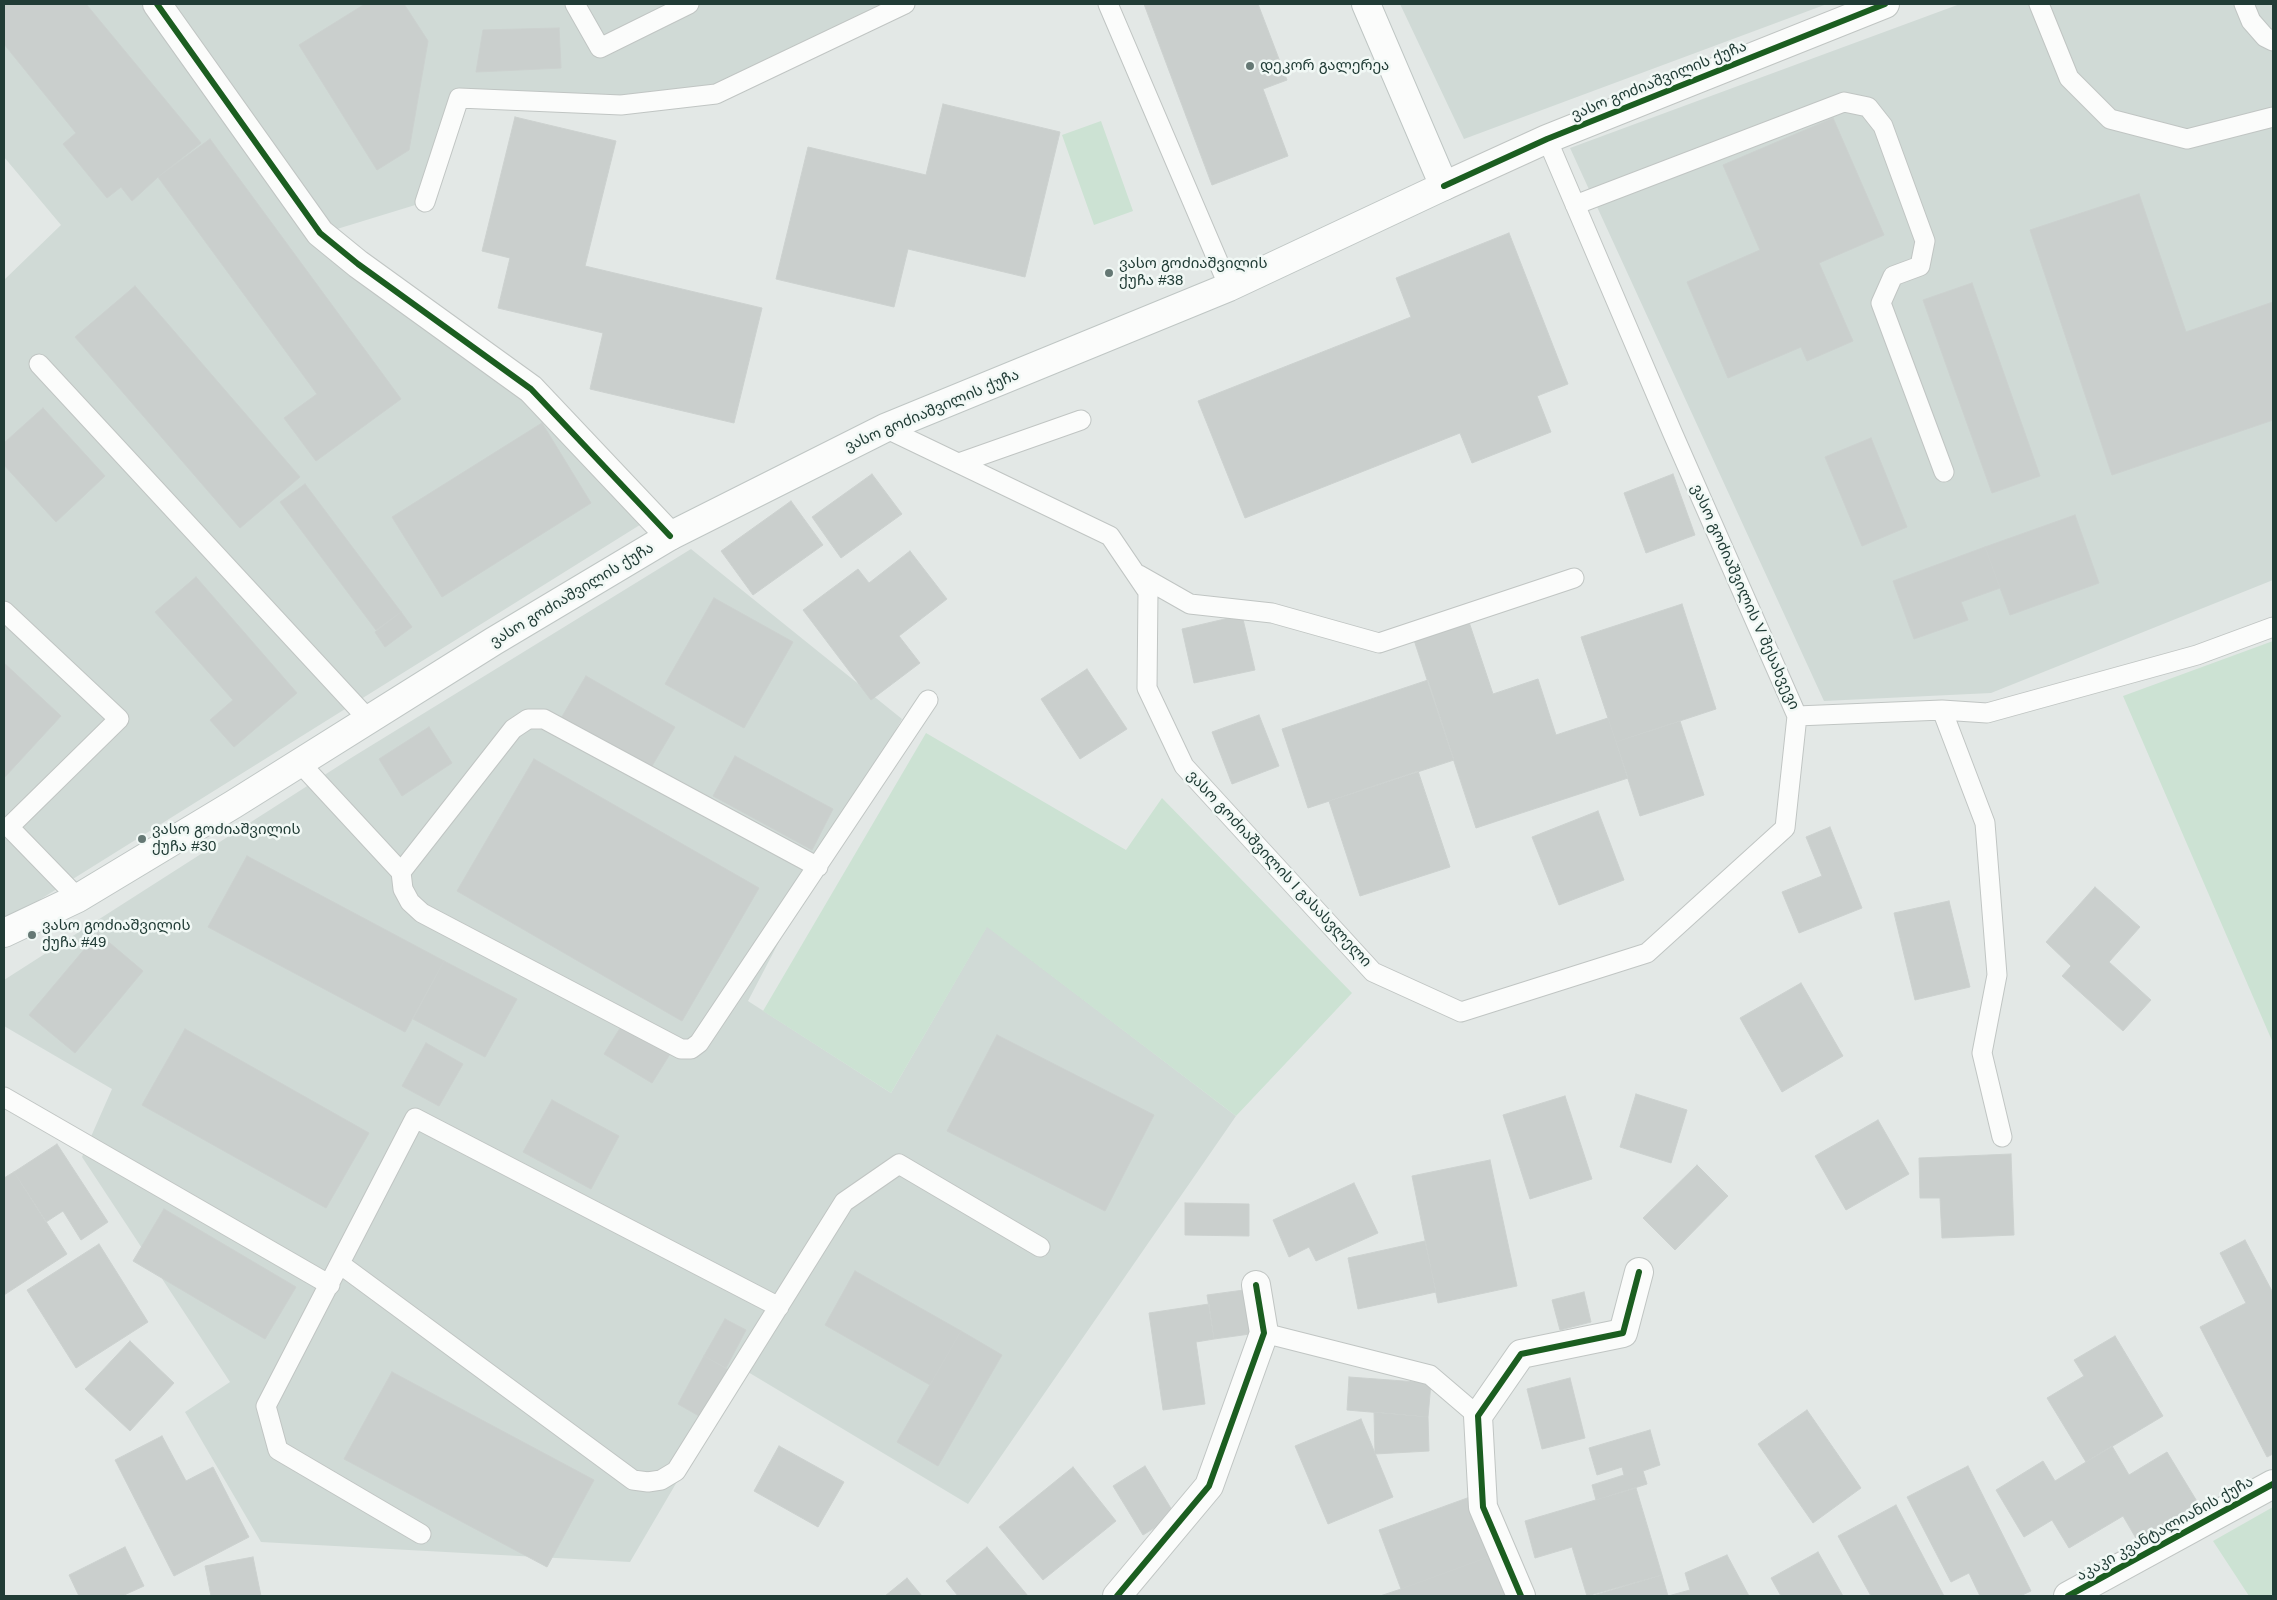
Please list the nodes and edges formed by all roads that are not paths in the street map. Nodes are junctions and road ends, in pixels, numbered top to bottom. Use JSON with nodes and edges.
{"nodes":[{"id":1,"x":157,"y":4,"type":"edge"},
{"id":2,"x":575,"y":4,"type":"edge"},
{"id":3,"x":689,"y":4,"type":"edge"},
{"id":4,"x":905,"y":4,"type":"edge"},
{"id":5,"x":1108,"y":4,"type":"edge"},
{"id":6,"x":1366,"y":4,"type":"edge"},
{"id":7,"x":1885,"y":4,"type":"edge"},
{"id":8,"x":2039,"y":4,"type":"edge"},
{"id":9,"x":2244,"y":4,"type":"edge"},
{"id":10,"x":2273,"y":40,"type":"edge"},
{"id":11,"x":2273,"y":117,"type":"edge"},
{"id":12,"x":1547,"y":139,"type":"junction"},
{"id":13,"x":1444,"y":186,"type":"junction"},
{"id":14,"x":425,"y":202,"type":"dead end"},
{"id":15,"x":1576,"y":205,"type":"junction"},
{"id":16,"x":1228,"y":287,"type":"junction"},
{"id":17,"x":39,"y":364,"type":"dead end"},
{"id":18,"x":1082,"y":420,"type":"dead end"},
{"id":19,"x":885,"y":428,"type":"junction"},
{"id":20,"x":959,"y":463,"type":"junction"},
{"id":21,"x":1944,"y":472,"type":"dead end"},
{"id":22,"x":670,"y":536,"type":"junction"},
{"id":23,"x":1135,"y":574,"type":"junction"},
{"id":24,"x":1574,"y":578,"type":"dead end"},
{"id":25,"x":4,"y":611,"type":"edge"},
{"id":26,"x":2273,"y":627,"type":"edge"},
{"id":27,"x":928,"y":700,"type":"dead end"},
{"id":28,"x":1942,"y":710,"type":"junction"},
{"id":29,"x":1797,"y":716,"type":"junction"},
{"id":30,"x":368,"y":719,"type":"junction"},
{"id":31,"x":300,"y":763,"type":"junction"},
{"id":32,"x":818,"y":867,"type":"junction"},
{"id":33,"x":401,"y":872,"type":"junction"},
{"id":34,"x":78,"y":898,"type":"junction"},
{"id":35,"x":4,"y":933,"type":"edge"},
{"id":36,"x":4,"y":1096,"type":"edge"},
{"id":37,"x":2002,"y":1137,"type":"dead end"},
{"id":38,"x":1040,"y":1246,"type":"dead end"},
{"id":39,"x":340,"y":1264,"type":"junction"},
{"id":40,"x":1639,"y":1272,"type":"dead end"},
{"id":41,"x":330,"y":1285,"type":"junction"},
{"id":42,"x":1256,"y":1285,"type":"dead end"},
{"id":43,"x":779,"y":1307,"type":"junction"},
{"id":44,"x":1264,"y":1333,"type":"junction"},
{"id":45,"x":1478,"y":1416,"type":"junction"},
{"id":46,"x":2273,"y":1484,"type":"edge"},
{"id":47,"x":421,"y":1534,"type":"dead end"},
{"id":48,"x":1117,"y":1596,"type":"edge"},
{"id":49,"x":1521,"y":1596,"type":"edge"},
{"id":50,"x":2068,"y":1596,"type":"edge"}],
"edges":[{"from":1,"to":22,"type":"street"},
{"from":2,"to":3,"type":"lane"},
{"from":4,"to":14,"type":"lane"},
{"from":5,"to":16,"type":"lane"},
{"from":6,"to":13,"type":"street"},
{"from":7,"to":12,"type":"street","name":"ვასო გოძიაშვილის ქუჩა"},
{"from":8,"to":11,"type":"lane"},
{"from":9,"to":10,"type":"lane"},
{"from":12,"to":13,"type":"street","name":"ვასო გოძიაშვილის ქუჩა"},
{"from":12,"to":15,"type":"lane","name":"ვასო გოძიაშვილის V შესახვევი"},
{"from":13,"to":16,"type":"street","name":"ვასო გოძიაშვილის ქუჩა"},
{"from":15,"to":21,"type":"lane"},
{"from":15,"to":29,"type":"lane","name":"ვასო გოძიაშვილის V შესახვევი"},
{"from":16,"to":19,"type":"street","name":"ვასო გოძიაშვილის ქუჩა"},
{"from":17,"to":30,"type":"lane"},
{"from":18,"to":20,"type":"lane"},
{"from":19,"to":20,"type":"lane","name":"ვასო გოძიაშვილის I გასასვლელი"},
{"from":19,"to":22,"type":"street","name":"ვასო გოძიაშვილის ქუჩა"},
{"from":20,"to":23,"type":"lane","name":"ვასო გოძიაშვილის I გასასვლელი"},
{"from":22,"to":30,"type":"street","name":"ვასო გოძიაშვილის ქუჩა"},
{"from":23,"to":24,"type":"lane"},
{"from":23,"to":29,"type":"lane","name":"ვასო გოძიაშვილის I გასასვლელი"},
{"from":25,"to":34,"type":"lane"},
{"from":26,"to":28,"type":"lane","name":"ვასო გოძიაშვილის V შესახვევი"},
{"from":27,"to":32,"type":"lane"},
{"from":28,"to":29,"type":"lane","name":"ვასო გოძიაშვილის V შესახვევი"},
{"from":28,"to":37,"type":"lane"},
{"from":30,"to":31,"type":"street","name":"ვასო გოძიაშვილის ქუჩა"},
{"from":31,"to":33,"type":"lane"},
{"from":31,"to":34,"type":"street","name":"ვასო გოძიაშვილის ქუჩა"},
{"from":32,"to":33,"type":"lane"},
{"from":32,"to":33,"type":"lane"},
{"from":34,"to":35,"type":"street","name":"ვასო გოძიაშვილის ქუჩა"},
{"from":36,"to":41,"type":"lane"},
{"from":38,"to":43,"type":"lane"},
{"from":39,"to":41,"type":"lane"},
{"from":39,"to":43,"type":"lane"},
{"from":39,"to":43,"type":"lane"},
{"from":40,"to":45,"type":"street"},
{"from":41,"to":47,"type":"lane"},
{"from":42,"to":44,"type":"street"},
{"from":44,"to":45,"type":"lane"},
{"from":44,"to":48,"type":"street"},
{"from":45,"to":49,"type":"street"},
{"from":46,"to":50,"type":"street","name":"აკაკი კვანტალიანის ქუჩა"}]}
